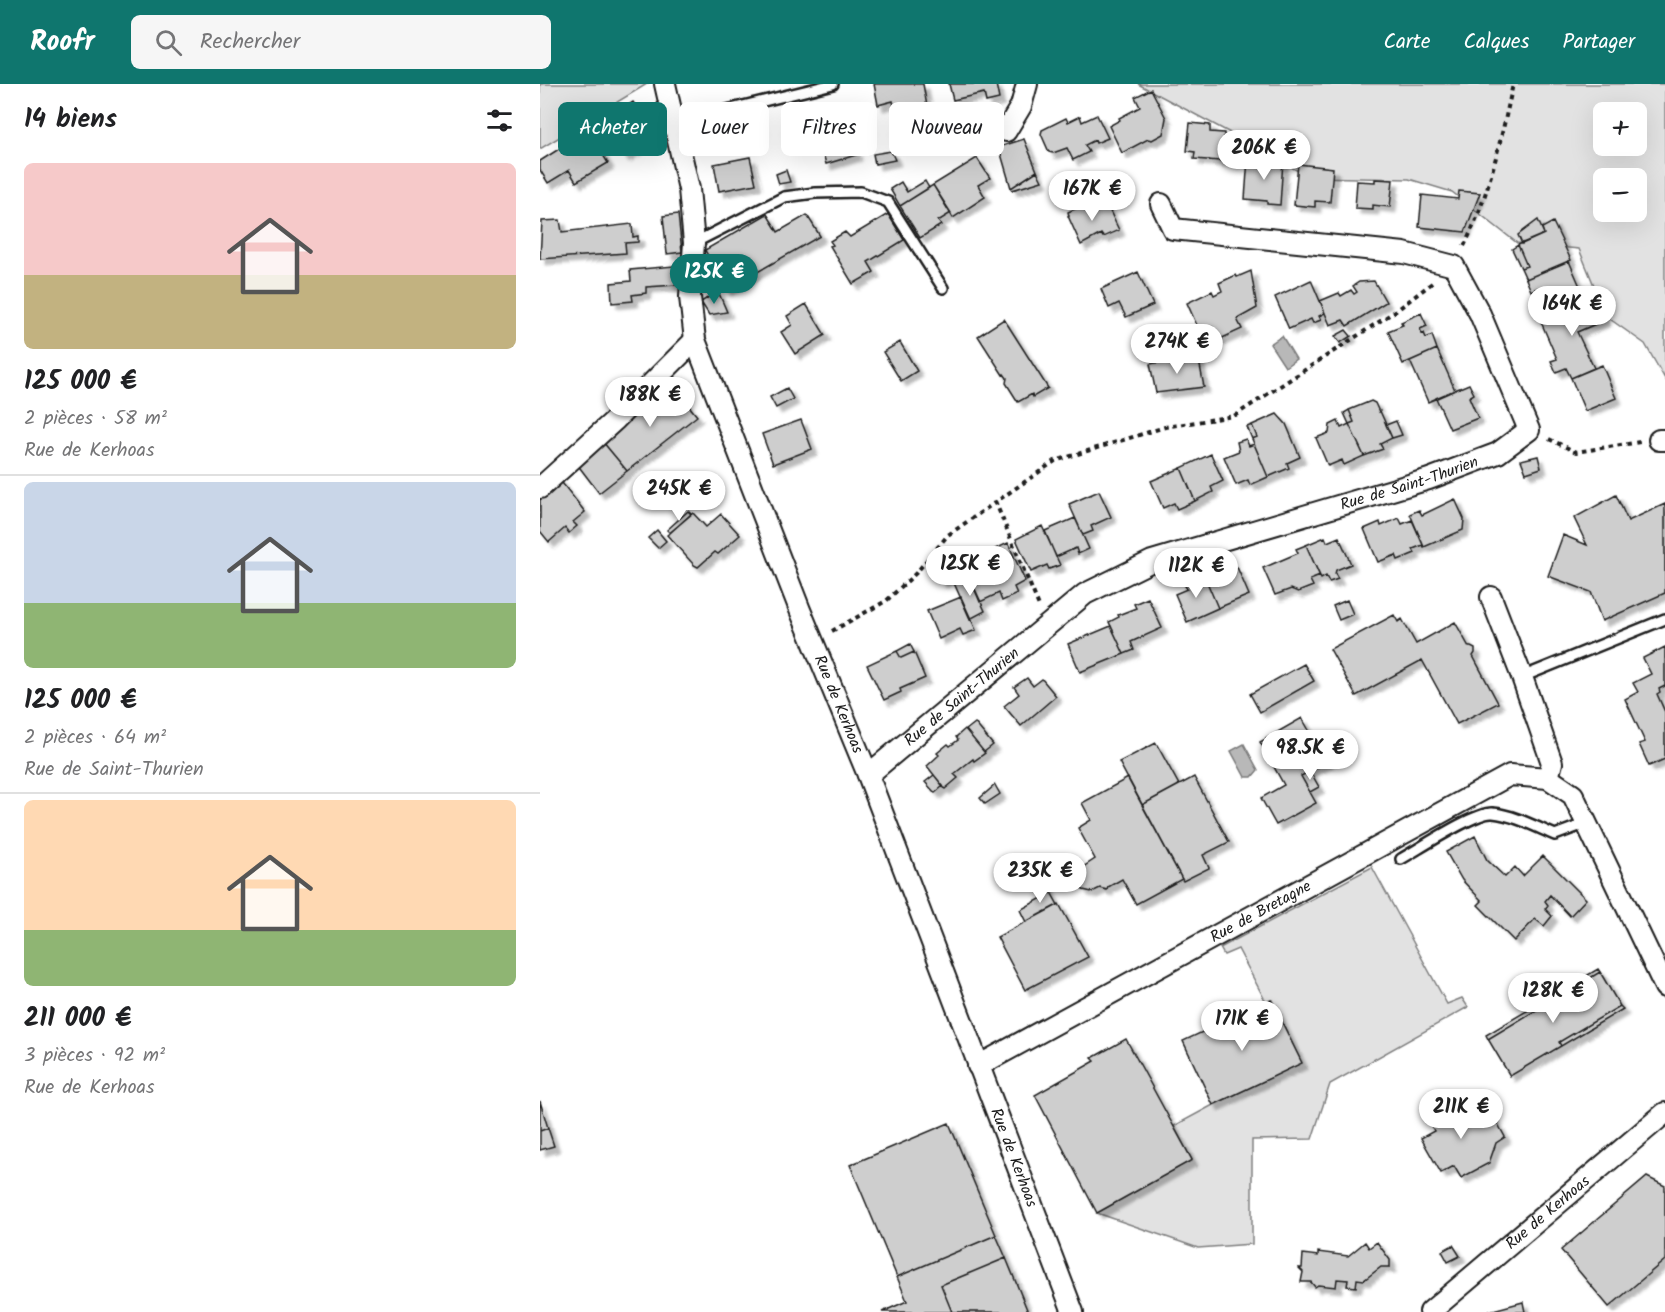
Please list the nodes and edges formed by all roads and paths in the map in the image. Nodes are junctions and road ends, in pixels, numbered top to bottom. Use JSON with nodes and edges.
{"nodes":[{"id":1,"x":665,"y":84,"type":"edge"},
{"id":2,"x":833,"y":84,"type":"edge"},
{"id":3,"x":1027,"y":84,"type":"edge"},
{"id":4,"x":1513,"y":84,"type":"edge"},
{"id":5,"x":674,"y":123,"type":"junction"},
{"id":6,"x":1006,"y":131,"type":"dead end"},
{"id":7,"x":1161,"y":204,"type":"dead end"},
{"id":8,"x":694,"y":243,"type":"junction"},
{"id":9,"x":1454,"y":266,"type":"junction"},
{"id":10,"x":943,"y":288,"type":"dead end"},
{"id":11,"x":695,"y":340,"type":"junction"},
{"id":12,"x":1529,"y":430,"type":"junction"},
{"id":13,"x":1662,"y":440,"type":"edge"},
{"id":14,"x":540,"y":488,"type":"edge"},
{"id":15,"x":995,"y":501,"type":"junction"},
{"id":16,"x":1491,"y":597,"type":"dead end"},
{"id":17,"x":856,"y":619,"type":"dead end"},
{"id":18,"x":1665,"y":619,"type":"edge"},
{"id":19,"x":1048,"y":625,"type":"junction"},
{"id":20,"x":1522,"y":677,"type":"junction"},
{"id":21,"x":868,"y":775,"type":"junction"},
{"id":22,"x":1548,"y":778,"type":"junction"},
{"id":23,"x":1587,"y":823,"type":"junction"},
{"id":24,"x":1401,"y":859,"type":"dead end"},
{"id":25,"x":1665,"y":987,"type":"edge"},
{"id":26,"x":978,"y":1066,"type":"junction"},
{"id":27,"x":1665,"y":1113,"type":"edge"},
{"id":28,"x":1073,"y":1312,"type":"edge"},
{"id":29,"x":1430,"y":1312,"type":"edge"}],
"edges":[{"from":1,"to":5,"type":"street","name":"Rue de Kerhoas"},
{"from":2,"to":5,"type":"lane"},
{"from":3,"to":6,"type":"street"},
{"from":4,"to":9,"type":"path"},
{"from":5,"to":8,"type":"street","name":"Rue de Kerhoas"},
{"from":7,"to":9,"type":"street"},
{"from":8,"to":10,"type":"lane"},
{"from":8,"to":11,"type":"street","name":"Rue de Kerhoas"},
{"from":9,"to":12,"type":"street"},
{"from":9,"to":15,"type":"path"},
{"from":11,"to":14,"type":"street"},
{"from":11,"to":21,"type":"street","name":"Rue de Kerhoas"},
{"from":12,"to":13,"type":"path"},
{"from":12,"to":19,"type":"street","name":"Rue de Saint-Thurien"},
{"from":15,"to":17,"type":"path"},
{"from":15,"to":19,"type":"path"},
{"from":16,"to":20,"type":"street"},
{"from":18,"to":20,"type":"lane"},
{"from":19,"to":21,"type":"street","name":"Rue de Saint-Thurien"},
{"from":20,"to":22,"type":"street"},
{"from":21,"to":26,"type":"street","name":"Rue de Kerhoas"},
{"from":22,"to":23,"type":"street","name":"Rue de Bretagne"},
{"from":22,"to":26,"type":"street","name":"Rue de Bretagne"},
{"from":23,"to":24,"type":"lane"},
{"from":23,"to":25,"type":"street","name":"Rue de Bretagne"},
{"from":26,"to":28,"type":"street","name":"Rue de Kerhoas"},
{"from":27,"to":29,"type":"street","name":"Rue de Kerhoas"}]}
